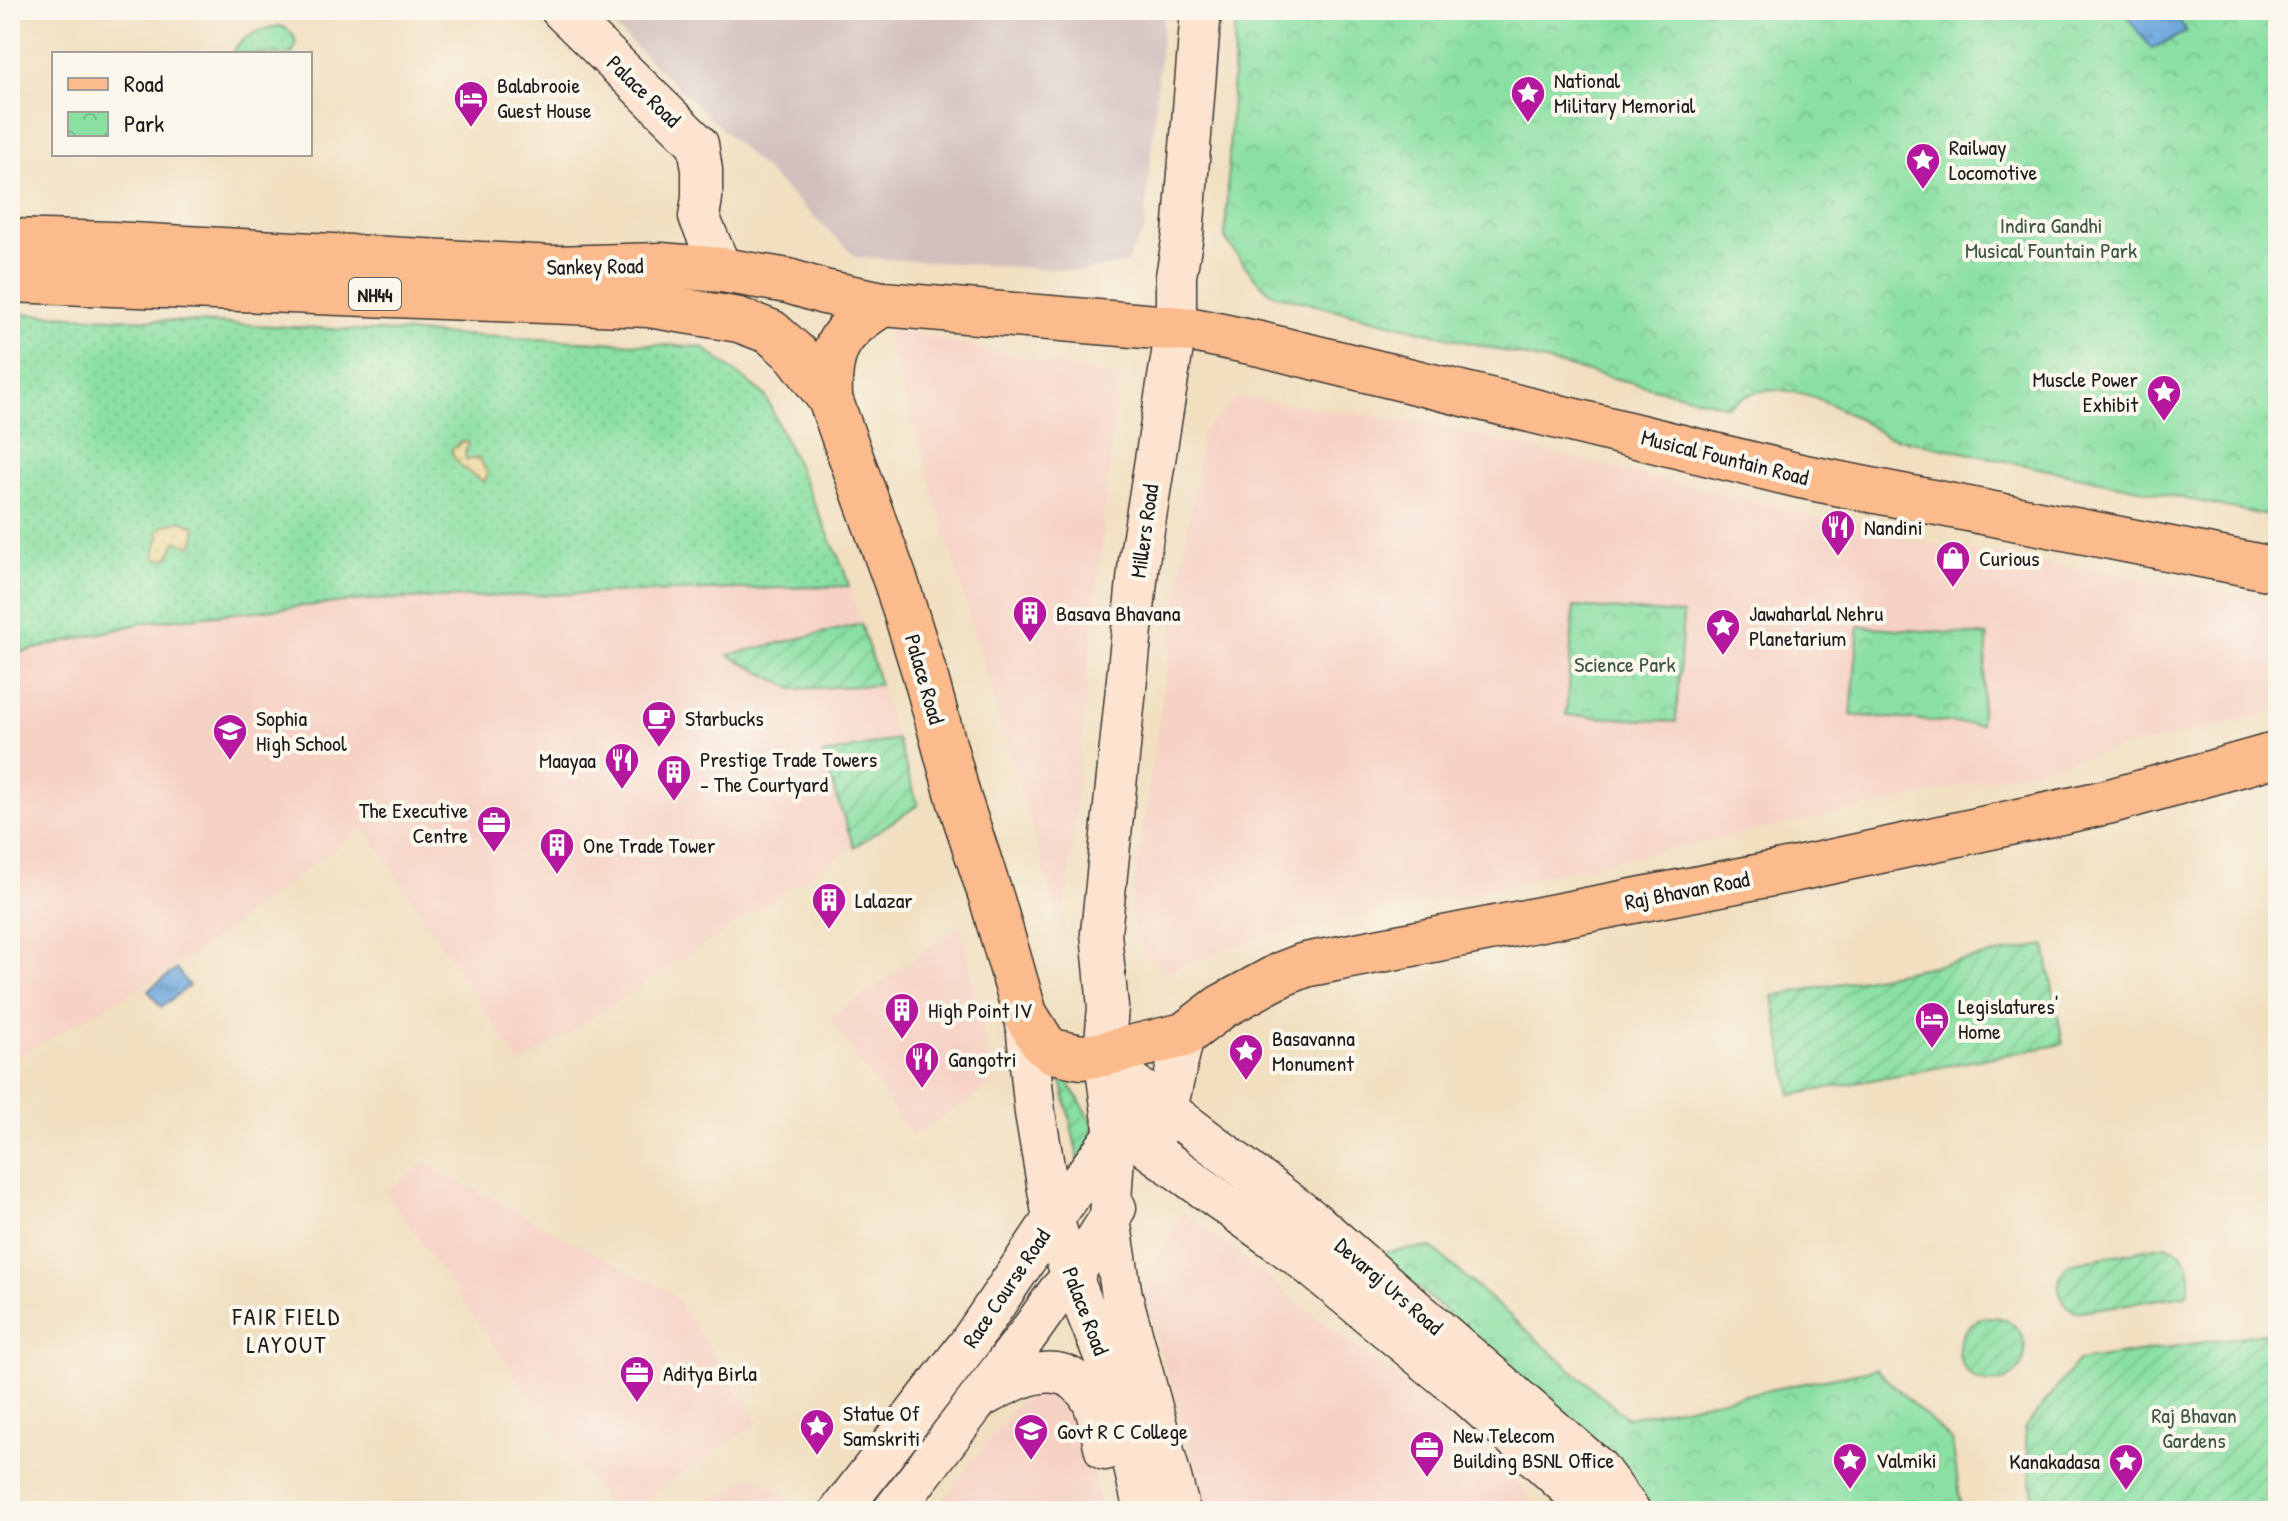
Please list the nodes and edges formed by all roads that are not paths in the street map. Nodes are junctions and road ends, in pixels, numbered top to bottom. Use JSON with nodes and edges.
{"nodes":[{"id":1,"x":561,"y":10,"type":"edge"},
{"id":2,"x":1201,"y":10,"type":"edge"},
{"id":3,"x":10,"y":241,"type":"edge"},
{"id":4,"x":722,"y":270,"type":"junction"},
{"id":5,"x":10,"y":280,"type":"edge"},
{"id":6,"x":883,"y":304,"type":"junction"},
{"id":7,"x":739,"y":320,"type":"junction"},
{"id":8,"x":1176,"y":328,"type":"junction"},
{"id":9,"x":797,"y":355,"type":"joint"},
{"id":10,"x":830,"y":399,"type":"junction"},
{"id":11,"x":2278,"y":570,"type":"edge"},
{"id":12,"x":2278,"y":754,"type":"edge"},
{"id":13,"x":1025,"y":1014,"type":"junction"},
{"id":14,"x":1184,"y":1035,"type":"junction"},
{"id":15,"x":1125,"y":1097,"type":"junction"},
{"id":16,"x":1167,"y":1109,"type":"junction"},
{"id":17,"x":1053,"y":1219,"type":"junction"},
{"id":18,"x":1110,"y":1219,"type":"junction"},
{"id":19,"x":1072,"y":1277,"type":"junction"},
{"id":20,"x":980,"y":1398,"type":"junction"},
{"id":21,"x":840,"y":1511,"type":"edge"},
{"id":22,"x":893,"y":1511,"type":"edge"},
{"id":23,"x":1121,"y":1511,"type":"edge"},
{"id":24,"x":1144,"y":1511,"type":"edge"},
{"id":25,"x":1180,"y":1511,"type":"edge"},
{"id":26,"x":1589,"y":1511,"type":"edge"},
{"id":27,"x":1630,"y":1511,"type":"edge"}],
"edges":[{"from":1,"to":4,"type":"street","name":"Palace Road"},
{"from":2,"to":8,"type":"street","name":"Millers Road"},
{"from":3,"to":4,"type":"main road","name":"Sankey Road"},
{"from":4,"to":6,"type":"main road","name":"Sankey Road"},
{"from":4,"to":7,"type":"main road","name":"Palace Road"},
{"from":5,"to":7,"type":"main road","name":"Sankey Road","number":"NH44"},
{"from":6,"to":8,"type":"main road","name":"Sankey Road"},
{"from":6,"to":10,"type":"main road"},
{"from":7,"to":9,"type":"main road","name":"Sankey Road","number":"NH44"},
{"from":8,"to":11,"type":"main road","name":"Musical Fountain Road"},
{"from":8,"to":15,"type":"street","name":"Millers Road"},
{"from":9,"to":10,"type":"main road","name":"Palace Road"},
{"from":10,"to":13,"type":"main road","name":"Palace Road"},
{"from":12,"to":14,"type":"main road","name":"Raj Bhavan Road"},
{"from":13,"to":15,"type":"main road","name":"Palace Road"},
{"from":13,"to":17,"type":"street","name":"Palace Road"},
{"from":14,"to":15,"type":"main road","name":"Palace Road"},
{"from":14,"to":16,"type":"street"},
{"from":15,"to":16,"type":"street","name":"Devaraj Urs Road"},
{"from":15,"to":17,"type":"street","name":"Race Course Road"},
{"from":15,"to":18,"type":"street","name":"Race Course Road"},
{"from":15,"to":26,"type":"street","name":"Devaraj Urs Road"},
{"from":16,"to":27,"type":"street","name":"Devaraj Urs Road"},
{"from":17,"to":19,"type":"street","name":"Palace Road"},
{"from":17,"to":21,"type":"street","name":"Race Course Road"},
{"from":18,"to":19,"type":"street","name":"Race Course Road"},
{"from":18,"to":25,"type":"street","name":"Palace Road"},
{"from":19,"to":20,"type":"street","name":"Race Course Road"},
{"from":19,"to":24,"type":"street","name":"Palace Road"},
{"from":20,"to":22,"type":"street","name":"Race Course Road"},
{"from":20,"to":23,"type":"street","name":"Palace Road"}]}
